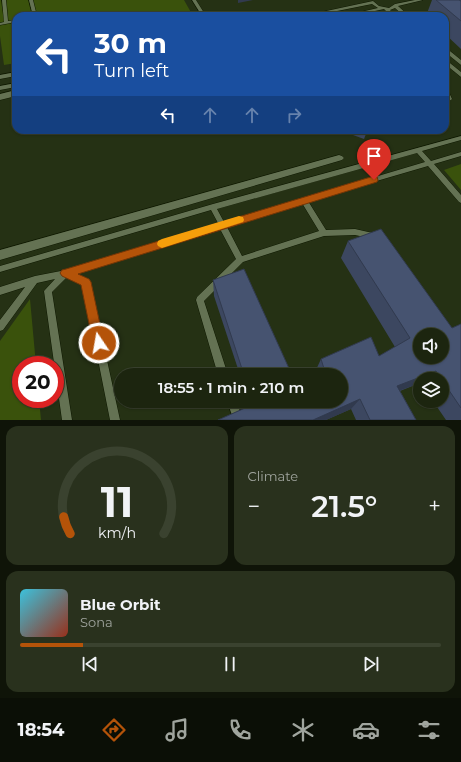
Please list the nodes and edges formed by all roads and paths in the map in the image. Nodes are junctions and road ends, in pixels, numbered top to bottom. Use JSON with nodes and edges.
{"nodes":[{"id":1,"x":4,"y":0,"type":"edge"},
{"id":2,"x":31,"y":0,"type":"edge"},
{"id":3,"x":194,"y":0,"type":"edge"},
{"id":4,"x":393,"y":0,"type":"edge"},
{"id":5,"x":421,"y":0,"type":"edge"},
{"id":6,"x":373,"y":1,"type":"edge"},
{"id":7,"x":396,"y":6,"type":"junction"},
{"id":8,"x":384,"y":9,"type":"junction"},
{"id":9,"x":34,"y":12,"type":"edge"},
{"id":10,"x":202,"y":12,"type":"edge"},
{"id":11,"x":323,"y":12,"type":"edge"},
{"id":12,"x":367,"y":12,"type":"edge"},
{"id":13,"x":388,"y":12,"type":"edge"},
{"id":14,"x":403,"y":12,"type":"edge"},
{"id":15,"x":12,"y":21,"type":"edge"},
{"id":16,"x":6,"y":22,"type":"junction"},
{"id":17,"x":0,"y":24,"type":"edge"},
{"id":18,"x":449,"y":52,"type":"edge"},
{"id":19,"x":461,"y":63,"type":"edge"},
{"id":20,"x":449,"y":64,"type":"edge"},
{"id":21,"x":12,"y":75,"type":"edge"},
{"id":22,"x":461,"y":75,"type":"edge"},
{"id":23,"x":0,"y":77,"type":"edge"},
{"id":24,"x":12,"y":86,"type":"edge"},
{"id":25,"x":0,"y":88,"type":"edge"},
{"id":26,"x":12,"y":94,"type":"edge"},
{"id":27,"x":0,"y":97,"type":"edge"},
{"id":28,"x":461,"y":138,"type":"edge"},
{"id":29,"x":418,"y":150,"type":"junction"},
{"id":30,"x":461,"y":154,"type":"edge"},
{"id":31,"x":339,"y":158,"type":"dead end"},
{"id":32,"x":430,"y":163,"type":"junction"},
{"id":33,"x":304,"y":200,"type":"junction"},
{"id":34,"x":461,"y":200,"type":"edge"},
{"id":35,"x":213,"y":207,"type":"junction"},
{"id":36,"x":222,"y":225,"type":"junction"},
{"id":37,"x":324,"y":233,"type":"junction"},
{"id":38,"x":382,"y":240,"type":"edge"},
{"id":39,"x":0,"y":255,"type":"edge"},
{"id":40,"x":240,"y":260,"type":"junction"},
{"id":41,"x":0,"y":269,"type":"edge"},
{"id":42,"x":66,"y":273,"type":"junction"},
{"id":43,"x":35,"y":280,"type":"junction"},
{"id":44,"x":0,"y":291,"type":"edge"},
{"id":45,"x":0,"y":327,"type":"edge"},
{"id":46,"x":222,"y":368,"type":"edge"},
{"id":47,"x":234,"y":408,"type":"edge"},
{"id":48,"x":236,"y":415,"type":"edge"},
{"id":49,"x":67,"y":420,"type":"edge"},
{"id":50,"x":115,"y":420,"type":"edge"}],
"edges":[{"from":1,"to":16,"type":"lane"},
{"from":2,"to":9,"type":"lane"},
{"from":3,"to":10,"type":"lane"},
{"from":4,"to":7,"type":"lane"},
{"from":5,"to":7,"type":"lane"},
{"from":6,"to":8,"type":"lane"},
{"from":6,"to":11,"type":"lane"},
{"from":7,"to":8,"type":"lane"},
{"from":7,"to":14,"type":"lane"},
{"from":8,"to":12,"type":"lane"},
{"from":8,"to":13,"type":"lane"},
{"from":15,"to":16,"type":"lane"},
{"from":16,"to":17,"type":"lane"},
{"from":18,"to":19,"type":"lane"},
{"from":20,"to":22,"type":"lane"},
{"from":21,"to":23,"type":"lane"},
{"from":24,"to":25,"type":"lane"},
{"from":26,"to":27,"type":"street"},
{"from":28,"to":29,"type":"lane"},
{"from":29,"to":32,"type":"lane"},
{"from":29,"to":35,"type":"lane"},
{"from":30,"to":32,"type":"lane"},
{"from":31,"to":39,"type":"street"},
{"from":32,"to":33,"type":"lane"},
{"from":32,"to":34,"type":"lane"},
{"from":33,"to":36,"type":"lane"},
{"from":33,"to":37,"type":"lane"},
{"from":35,"to":36,"type":"lane"},
{"from":35,"to":41,"type":"lane"},
{"from":36,"to":40,"type":"lane"},
{"from":36,"to":42,"type":"lane"},
{"from":37,"to":38,"type":"lane"},
{"from":37,"to":40,"type":"lane"},
{"from":40,"to":46,"type":"lane"},
{"from":42,"to":43,"type":"lane"},
{"from":42,"to":49,"type":"lane"},
{"from":42,"to":50,"type":"lane"},
{"from":43,"to":44,"type":"lane"},
{"from":43,"to":45,"type":"lane"},
{"from":47,"to":48,"type":"lane"}]}
